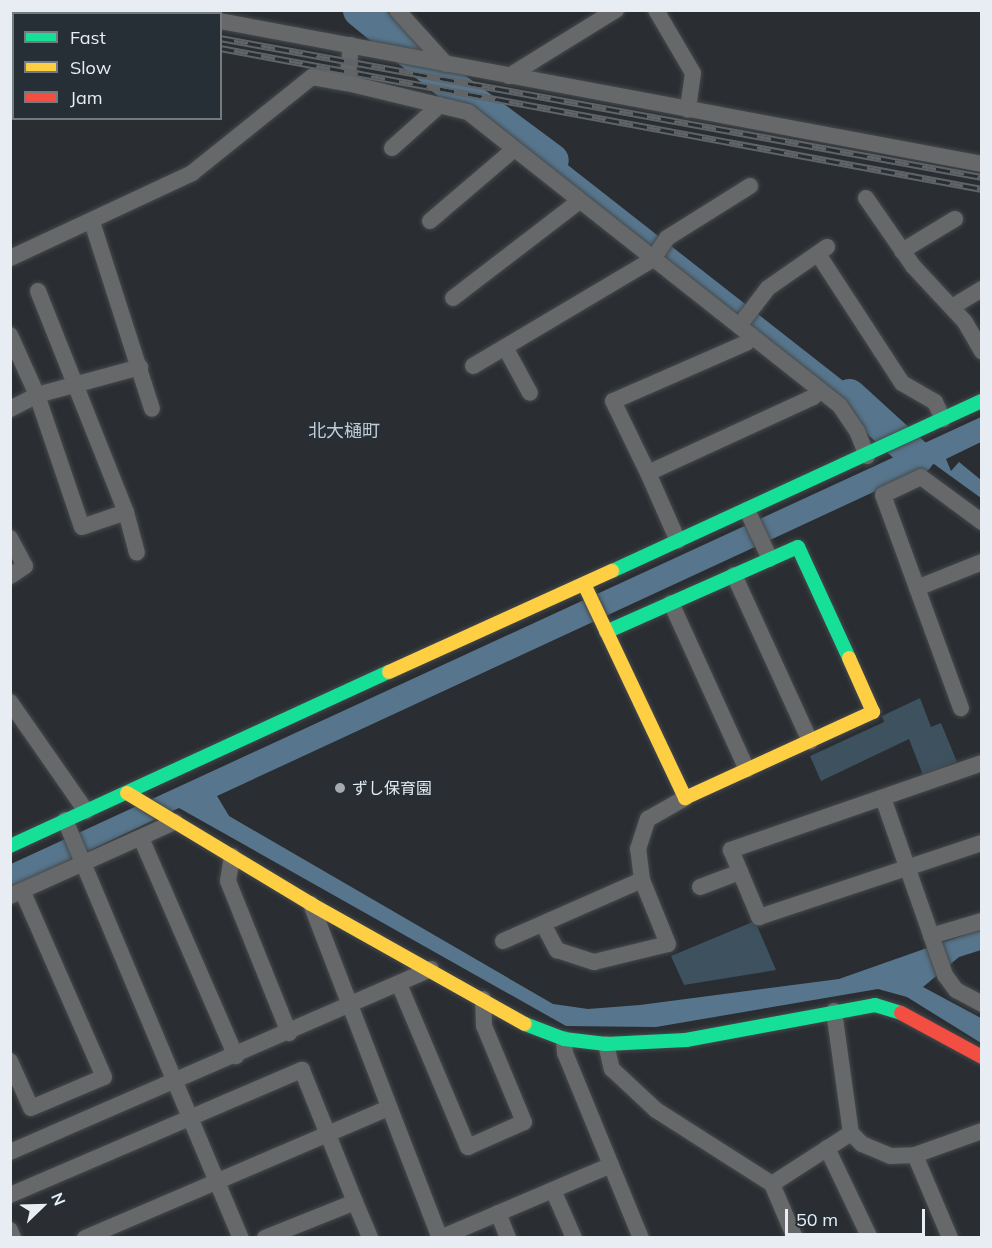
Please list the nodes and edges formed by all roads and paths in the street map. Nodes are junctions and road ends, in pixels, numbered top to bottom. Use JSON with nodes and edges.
{"nodes":[{"id":1,"x":397,"y":10,"type":"edge"},
{"id":2,"x":616,"y":10,"type":"edge"},
{"id":3,"x":656,"y":10,"type":"edge"},
{"id":4,"x":222,"y":21,"type":"edge"},
{"id":5,"x":351,"y":45,"type":"junction"},
{"id":6,"x":438,"y":62,"type":"junction"},
{"id":7,"x":509,"y":76,"type":"junction"},
{"id":8,"x":346,"y":83,"type":"junction"},
{"id":9,"x":440,"y":105,"type":"junction"},
{"id":10,"x":688,"y":110,"type":"junction"},
{"id":11,"x":392,"y":148,"type":"dead end"},
{"id":12,"x":513,"y":150,"type":"junction"},
{"id":13,"x":981,"y":164,"type":"edge"},
{"id":14,"x":750,"y":186,"type":"dead end"},
{"id":15,"x":866,"y":198,"type":"dead end"},
{"id":16,"x":578,"y":202,"type":"junction"},
{"id":17,"x":955,"y":219,"type":"dead end"},
{"id":18,"x":430,"y":221,"type":"dead end"},
{"id":19,"x":92,"y":222,"type":"junction"},
{"id":20,"x":902,"y":251,"type":"junction"},
{"id":21,"x":655,"y":257,"type":"junction"},
{"id":22,"x":10,"y":258,"type":"edge"},
{"id":23,"x":981,"y":289,"type":"edge"},
{"id":24,"x":38,"y":291,"type":"dead end"},
{"id":25,"x":453,"y":298,"type":"dead end"},
{"id":26,"x":952,"y":307,"type":"junction"},
{"id":27,"x":747,"y":323,"type":"junction"},
{"id":28,"x":10,"y":335,"type":"edge"},
{"id":29,"x":505,"y":347,"type":"junction"},
{"id":30,"x":981,"y":351,"type":"edge"},
{"id":31,"x":473,"y":366,"type":"dead end"},
{"id":32,"x":140,"y":367,"type":"junction"},
{"id":33,"x":77,"y":386,"type":"junction"},
{"id":34,"x":820,"y":390,"type":"junction"},
{"id":35,"x":530,"y":393,"type":"dead end"},
{"id":36,"x":37,"y":395,"type":"junction"},
{"id":37,"x":981,"y":401,"type":"edge"},
{"id":38,"x":10,"y":409,"type":"edge"},
{"id":39,"x":152,"y":409,"type":"dead end"},
{"id":40,"x":943,"y":419,"type":"junction"},
{"id":41,"x":867,"y":456,"type":"junction"},
{"id":42,"x":648,"y":473,"type":"junction"},
{"id":43,"x":126,"y":512,"type":"junction"},
{"id":44,"x":749,"y":514,"type":"junction"},
{"id":45,"x":981,"y":522,"type":"edge"},
{"id":46,"x":10,"y":538,"type":"edge"},
{"id":47,"x":678,"y":541,"type":"junction"},
{"id":48,"x":137,"y":553,"type":"dead end"},
{"id":49,"x":767,"y":554,"type":"junction"},
{"id":50,"x":980,"y":566,"type":"edge"},
{"id":51,"x":734,"y":575,"type":"junction"},
{"id":52,"x":10,"y":576,"type":"edge"},
{"id":53,"x":916,"y":588,"type":"junction"},
{"id":54,"x":586,"y":589,"type":"junction"},
{"id":55,"x":671,"y":603,"type":"junction"},
{"id":56,"x":604,"y":627,"type":"junction"},
{"id":57,"x":10,"y":702,"type":"edge"},
{"id":58,"x":961,"y":708,"type":"dead end"},
{"id":59,"x":810,"y":741,"type":"junction"},
{"id":60,"x":981,"y":764,"type":"edge"},
{"id":61,"x":747,"y":770,"type":"junction"},
{"id":62,"x":127,"y":793,"type":"junction"},
{"id":63,"x":685,"y":798,"type":"junction"},
{"id":64,"x":883,"y":798,"type":"junction"},
{"id":65,"x":86,"y":811,"type":"junction"},
{"id":66,"x":173,"y":820,"type":"junction"},
{"id":67,"x":68,"y":827,"type":"junction"},
{"id":68,"x":141,"y":838,"type":"junction"},
{"id":69,"x":981,"y":843,"type":"edge"},
{"id":70,"x":10,"y":846,"type":"edge"},
{"id":71,"x":232,"y":856,"type":"junction"},
{"id":72,"x":82,"y":861,"type":"junction"},
{"id":73,"x":906,"y":868,"type":"junction"},
{"id":74,"x":740,"y":872,"type":"junction"},
{"id":75,"x":642,"y":880,"type":"junction"},
{"id":76,"x":700,"y":887,"type":"dead end"},
{"id":77,"x":16,"y":893,"type":"edge"},
{"id":78,"x":311,"y":904,"type":"junction"},
{"id":79,"x":981,"y":921,"type":"edge"},
{"id":80,"x":543,"y":924,"type":"junction"},
{"id":81,"x":932,"y":940,"type":"junction"},
{"id":82,"x":503,"y":941,"type":"dead end"},
{"id":83,"x":431,"y":969,"type":"junction"},
{"id":84,"x":399,"y":984,"type":"junction"},
{"id":85,"x":483,"y":999,"type":"junction"},
{"id":86,"x":981,"y":1004,"type":"edge"},
{"id":87,"x":350,"y":1006,"type":"junction"},
{"id":88,"x":834,"y":1011,"type":"junction"},
{"id":89,"x":289,"y":1033,"type":"junction"},
{"id":90,"x":564,"y":1039,"type":"junction"},
{"id":91,"x":606,"y":1044,"type":"junction"},
{"id":92,"x":236,"y":1056,"type":"junction"},
{"id":93,"x":981,"y":1057,"type":"edge"},
{"id":94,"x":10,"y":1061,"type":"edge"},
{"id":95,"x":177,"y":1083,"type":"junction"},
{"id":96,"x":389,"y":1108,"type":"junction"},
{"id":97,"x":191,"y":1117,"type":"junction"},
{"id":98,"x":981,"y":1131,"type":"edge"},
{"id":99,"x":851,"y":1133,"type":"junction"},
{"id":100,"x":328,"y":1135,"type":"junction"},
{"id":101,"x":827,"y":1148,"type":"junction"},
{"id":102,"x":10,"y":1152,"type":"edge"},
{"id":103,"x":915,"y":1155,"type":"junction"},
{"id":104,"x":611,"y":1165,"type":"junction"},
{"id":105,"x":218,"y":1181,"type":"junction"},
{"id":106,"x":772,"y":1184,"type":"junction"},
{"id":107,"x":553,"y":1190,"type":"junction"},
{"id":108,"x":10,"y":1195,"type":"edge"},
{"id":109,"x":354,"y":1202,"type":"junction"},
{"id":110,"x":498,"y":1213,"type":"junction"},
{"id":111,"x":10,"y":1230,"type":"edge"},
{"id":112,"x":794,"y":1237,"type":"edge"},
{"id":113,"x":14,"y":1238,"type":"edge"},
{"id":114,"x":85,"y":1238,"type":"edge"},
{"id":115,"x":242,"y":1238,"type":"edge"},
{"id":116,"x":265,"y":1238,"type":"edge"},
{"id":117,"x":370,"y":1238,"type":"edge"},
{"id":118,"x":440,"y":1238,"type":"edge"},
{"id":119,"x":508,"y":1238,"type":"edge"},
{"id":120,"x":574,"y":1238,"type":"edge"},
{"id":121,"x":641,"y":1238,"type":"edge"},
{"id":122,"x":870,"y":1238,"type":"edge"},
{"id":123,"x":950,"y":1238,"type":"edge"}],
"edges":[{"from":1,"to":6,"type":"street"},
{"from":2,"to":7,"type":"street"},
{"from":3,"to":10,"type":"street"},
{"from":4,"to":5,"type":"street"},
{"from":5,"to":6,"type":"street"},
{"from":5,"to":8,"type":"street"},
{"from":6,"to":7,"type":"street"},
{"from":7,"to":10,"type":"street"},
{"from":8,"to":9,"type":"street"},
{"from":8,"to":19,"type":"street"},
{"from":9,"to":11,"type":"street"},
{"from":9,"to":12,"type":"street"},
{"from":10,"to":13,"type":"street"},
{"from":12,"to":16,"type":"street"},
{"from":12,"to":18,"type":"street"},
{"from":14,"to":21,"type":"street"},
{"from":15,"to":20,"type":"street"},
{"from":16,"to":21,"type":"street"},
{"from":16,"to":25,"type":"street"},
{"from":17,"to":20,"type":"street"},
{"from":19,"to":22,"type":"street"},
{"from":19,"to":32,"type":"street"},
{"from":20,"to":26,"type":"street"},
{"from":21,"to":27,"type":"street"},
{"from":21,"to":29,"type":"street"},
{"from":23,"to":26,"type":"street"},
{"from":24,"to":33,"type":"street"},
{"from":26,"to":30,"type":"street"},
{"from":27,"to":34,"type":"street"},
{"from":27,"to":40,"type":"street"},
{"from":27,"to":42,"type":"street"},
{"from":28,"to":36,"type":"street"},
{"from":29,"to":31,"type":"street"},
{"from":29,"to":35,"type":"street"},
{"from":32,"to":33,"type":"street"},
{"from":32,"to":39,"type":"street"},
{"from":33,"to":36,"type":"street"},
{"from":33,"to":43,"type":"street"},
{"from":34,"to":41,"type":"street"},
{"from":34,"to":42,"type":"street"},
{"from":36,"to":38,"type":"street"},
{"from":36,"to":43,"type":"street"},
{"from":37,"to":40,"type":"street"},
{"from":40,"to":41,"type":"street"},
{"from":41,"to":44,"type":"street"},
{"from":42,"to":47,"type":"street"},
{"from":43,"to":48,"type":"street"},
{"from":44,"to":47,"type":"street"},
{"from":44,"to":49,"type":"street"},
{"from":45,"to":53,"type":"street"},
{"from":46,"to":52,"type":"street"},
{"from":47,"to":54,"type":"street"},
{"from":49,"to":51,"type":"street"},
{"from":49,"to":59,"type":"street"},
{"from":50,"to":53,"type":"street"},
{"from":51,"to":55,"type":"street"},
{"from":51,"to":59,"type":"street"},
{"from":53,"to":58,"type":"street"},
{"from":54,"to":56,"type":"street"},
{"from":54,"to":62,"type":"street"},
{"from":55,"to":56,"type":"street"},
{"from":55,"to":61,"type":"street"},
{"from":56,"to":63,"type":"street"},
{"from":57,"to":65,"type":"street"},
{"from":59,"to":61,"type":"street"},
{"from":60,"to":64,"type":"street"},
{"from":61,"to":63,"type":"street"},
{"from":62,"to":65,"type":"street"},
{"from":62,"to":66,"type":"street"},
{"from":63,"to":75,"type":"street"},
{"from":64,"to":73,"type":"street"},
{"from":64,"to":74,"type":"street"},
{"from":65,"to":67,"type":"street"},
{"from":66,"to":68,"type":"street"},
{"from":66,"to":71,"type":"street"},
{"from":67,"to":70,"type":"street"},
{"from":67,"to":72,"type":"street"},
{"from":68,"to":72,"type":"street"},
{"from":68,"to":92,"type":"street"},
{"from":69,"to":73,"type":"street"},
{"from":71,"to":78,"type":"street"},
{"from":71,"to":89,"type":"street"},
{"from":72,"to":77,"type":"street"},
{"from":72,"to":95,"type":"street"},
{"from":73,"to":74,"type":"street"},
{"from":73,"to":81,"type":"street"},
{"from":74,"to":76,"type":"street"},
{"from":75,"to":80,"type":"street"},
{"from":75,"to":80,"type":"street"},
{"from":77,"to":94,"type":"street"},
{"from":78,"to":83,"type":"street"},
{"from":78,"to":87,"type":"street"},
{"from":79,"to":81,"type":"street"},
{"from":80,"to":82,"type":"street"},
{"from":81,"to":86,"type":"street"},
{"from":83,"to":84,"type":"street"},
{"from":83,"to":85,"type":"street"},
{"from":84,"to":85,"type":"street"},
{"from":84,"to":87,"type":"street"},
{"from":85,"to":90,"type":"street"},
{"from":87,"to":89,"type":"street"},
{"from":87,"to":96,"type":"street"},
{"from":88,"to":91,"type":"street"},
{"from":88,"to":93,"type":"street"},
{"from":88,"to":99,"type":"street"},
{"from":89,"to":92,"type":"street"},
{"from":90,"to":91,"type":"street"},
{"from":90,"to":104,"type":"street"},
{"from":91,"to":106,"type":"street"},
{"from":92,"to":95,"type":"street"},
{"from":95,"to":97,"type":"street"},
{"from":95,"to":102,"type":"street"},
{"from":96,"to":100,"type":"street"},
{"from":96,"to":118,"type":"street"},
{"from":97,"to":100,"type":"street"},
{"from":97,"to":105,"type":"street"},
{"from":97,"to":108,"type":"street"},
{"from":98,"to":103,"type":"street"},
{"from":99,"to":101,"type":"street"},
{"from":99,"to":103,"type":"street"},
{"from":100,"to":105,"type":"street"},
{"from":100,"to":109,"type":"street"},
{"from":101,"to":106,"type":"street"},
{"from":101,"to":122,"type":"street"},
{"from":103,"to":123,"type":"street"},
{"from":104,"to":107,"type":"street"},
{"from":104,"to":121,"type":"street"},
{"from":105,"to":114,"type":"street"},
{"from":105,"to":115,"type":"street"},
{"from":106,"to":112,"type":"street"},
{"from":107,"to":110,"type":"street"},
{"from":107,"to":120,"type":"street"},
{"from":109,"to":116,"type":"street"},
{"from":109,"to":117,"type":"street"},
{"from":110,"to":118,"type":"street"},
{"from":110,"to":119,"type":"street"},
{"from":111,"to":113,"type":"street"}]}
